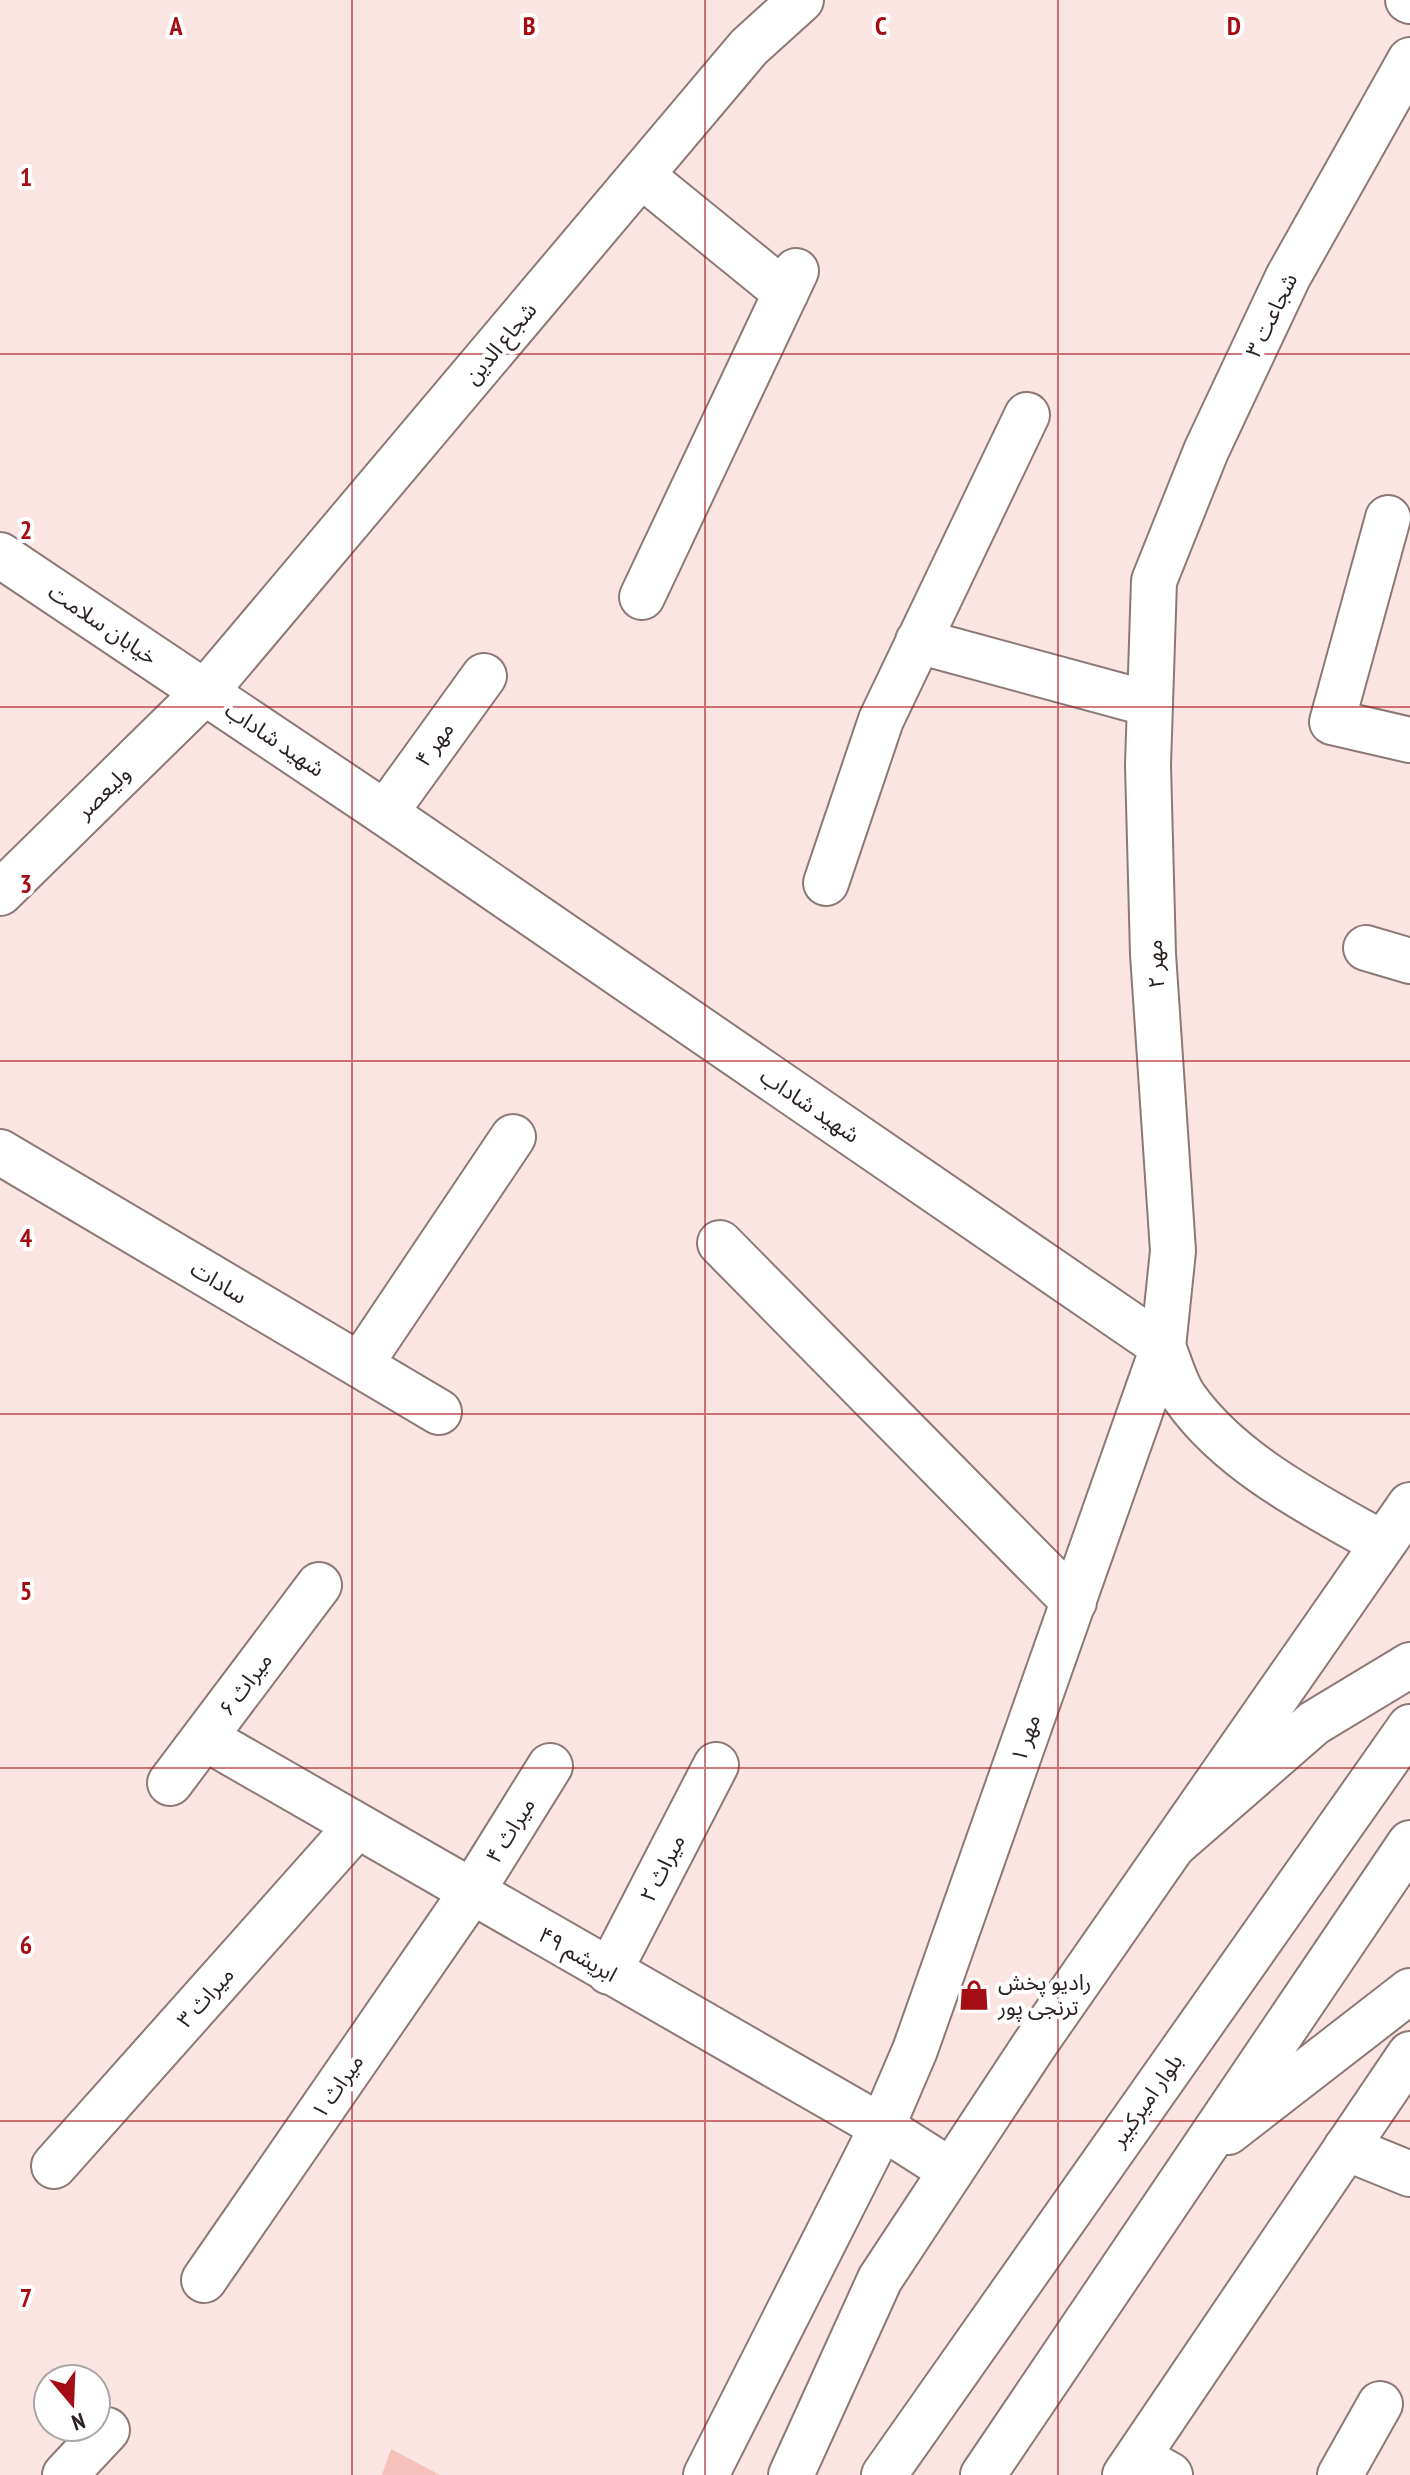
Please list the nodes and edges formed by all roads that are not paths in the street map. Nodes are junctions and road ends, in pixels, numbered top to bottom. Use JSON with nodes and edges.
{"nodes":[{"id":1,"x":801,"y":0,"type":"edge"},
{"id":2,"x":1410,"y":60,"type":"edge"},
{"id":3,"x":641,"y":175,"type":"junction"},
{"id":4,"x":1027,"y":415,"type":"dead end"},
{"id":5,"x":1388,"y":518,"type":"dead end"},
{"id":6,"x":0,"y":555,"type":"edge"},
{"id":7,"x":1154,"y":581,"type":"joint"},
{"id":8,"x":642,"y":597,"type":"dead end"},
{"id":9,"x":918,"y":641,"type":"junction"},
{"id":10,"x":484,"y":676,"type":"dead end"},
{"id":11,"x":205,"y":692,"type":"junction"},
{"id":12,"x":1150,"y":704,"type":"junction"},
{"id":13,"x":1410,"y":740,"type":"edge"},
{"id":14,"x":385,"y":813,"type":"junction"},
{"id":15,"x":826,"y":883,"type":"dead end"},
{"id":16,"x":0,"y":893,"type":"edge"},
{"id":17,"x":1366,"y":948,"type":"dead end"},
{"id":18,"x":1410,"y":961,"type":"edge"},
{"id":19,"x":513,"y":1137,"type":"dead end"},
{"id":20,"x":0,"y":1152,"type":"edge"},
{"id":21,"x":720,"y":1243,"type":"dead end"},
{"id":22,"x":1163,"y":1347,"type":"junction"},
{"id":23,"x":360,"y":1365,"type":"junction"},
{"id":24,"x":439,"y":1412,"type":"dead end"},
{"id":25,"x":1410,"y":1505,"type":"edge"},
{"id":26,"x":1383,"y":1544,"type":"junction"},
{"id":27,"x":319,"y":1585,"type":"dead end"},
{"id":28,"x":1074,"y":1602,"type":"junction"},
{"id":29,"x":1410,"y":1665,"type":"edge"},
{"id":30,"x":1410,"y":1727,"type":"edge"},
{"id":31,"x":205,"y":1738,"type":"junction"},
{"id":32,"x":716,"y":1765,"type":"dead end"},
{"id":33,"x":550,"y":1766,"type":"dead end"},
{"id":34,"x":170,"y":1783,"type":"dead end"},
{"id":35,"x":356,"y":1827,"type":"junction"},
{"id":36,"x":1410,"y":1843,"type":"edge"},
{"id":37,"x":1175,"y":1844,"type":"junction"},
{"id":38,"x":471,"y":1893,"type":"junction"},
{"id":39,"x":609,"y":1972,"type":"junction"},
{"id":40,"x":1410,"y":1991,"type":"edge"},
{"id":41,"x":1410,"y":2054,"type":"edge"},
{"id":42,"x":882,"y":2127,"type":"junction"},
{"id":43,"x":1346,"y":2148,"type":"junction"},
{"id":44,"x":1194,"y":2158,"type":"junction"},
{"id":45,"x":54,"y":2166,"type":"dead end"},
{"id":46,"x":951,"y":2171,"type":"junction"},
{"id":47,"x":1410,"y":2174,"type":"edge"},
{"id":48,"x":204,"y":2280,"type":"dead end"},
{"id":49,"x":1380,"y":2404,"type":"dead end"},
{"id":50,"x":95,"y":2443,"type":"edge"},
{"id":51,"x":1144,"y":2469,"type":"edge"},
{"id":52,"x":65,"y":2475,"type":"edge"},
{"id":53,"x":706,"y":2475,"type":"edge"},
{"id":54,"x":791,"y":2475,"type":"edge"},
{"id":55,"x":884,"y":2475,"type":"edge"},
{"id":56,"x":983,"y":2475,"type":"edge"},
{"id":57,"x":1340,"y":2475,"type":"edge"}],
"edges":[{"from":1,"to":3,"type":"street","name":"شجاع الدین"},
{"from":2,"to":7,"type":"street","name":"شجاعت ۳"},
{"from":3,"to":8,"type":"street"},
{"from":3,"to":11,"type":"street","name":"شجاع الدین"},
{"from":4,"to":9,"type":"street"},
{"from":5,"to":13,"type":"street"},
{"from":6,"to":11,"type":"street","name":"خیابان سلامت"},
{"from":7,"to":12,"type":"street","name":"مهر ۲"},
{"from":9,"to":12,"type":"street"},
{"from":9,"to":15,"type":"street"},
{"from":10,"to":14,"type":"street","name":"مهر ۴"},
{"from":11,"to":14,"type":"street","name":"شهید شاداب"},
{"from":11,"to":16,"type":"street","name":"ولیعصر"},
{"from":12,"to":22,"type":"street","name":"مهر ۲"},
{"from":14,"to":22,"type":"street","name":"شهید شاداب"},
{"from":17,"to":18,"type":"street"},
{"from":19,"to":23,"type":"street"},
{"from":20,"to":23,"type":"street","name":"سادات"},
{"from":21,"to":28,"type":"street"},
{"from":22,"to":26,"type":"street"},
{"from":22,"to":28,"type":"street","name":"مهر ۱"},
{"from":23,"to":24,"type":"street","name":"سادات"},
{"from":25,"to":26,"type":"street"},
{"from":26,"to":37,"type":"street"},
{"from":27,"to":31,"type":"street","name":"میراث ۶"},
{"from":28,"to":42,"type":"street","name":"مهر ۱"},
{"from":29,"to":37,"type":"street"},
{"from":30,"to":55,"type":"street","name":"بلوار امیرکبیر"},
{"from":31,"to":34,"type":"street","name":"میراث ۶"},
{"from":31,"to":35,"type":"street","name":"ابریشم ۴۹"},
{"from":32,"to":39,"type":"street","name":"میراث ۲"},
{"from":33,"to":38,"type":"street","name":"میراث ۴"},
{"from":35,"to":38,"type":"street","name":"ابریشم ۴۹"},
{"from":35,"to":45,"type":"street","name":"میراث ۳"},
{"from":36,"to":44,"type":"street"},
{"from":37,"to":46,"type":"street"},
{"from":38,"to":39,"type":"street","name":"ابریشم ۴۹"},
{"from":38,"to":48,"type":"street","name":"میراث ۱"},
{"from":39,"to":42,"type":"street","name":"ابریشم ۴۹"},
{"from":40,"to":44,"type":"street"},
{"from":41,"to":43,"type":"street"},
{"from":42,"to":46,"type":"street","name":"ابریشم ۴۹"},
{"from":42,"to":53,"type":"street","name":"مهر ۱"},
{"from":43,"to":47,"type":"street"},
{"from":43,"to":51,"type":"street"},
{"from":44,"to":56,"type":"street"},
{"from":46,"to":54,"type":"street"},
{"from":49,"to":57,"type":"street"},
{"from":50,"to":52,"type":"street"}]}
